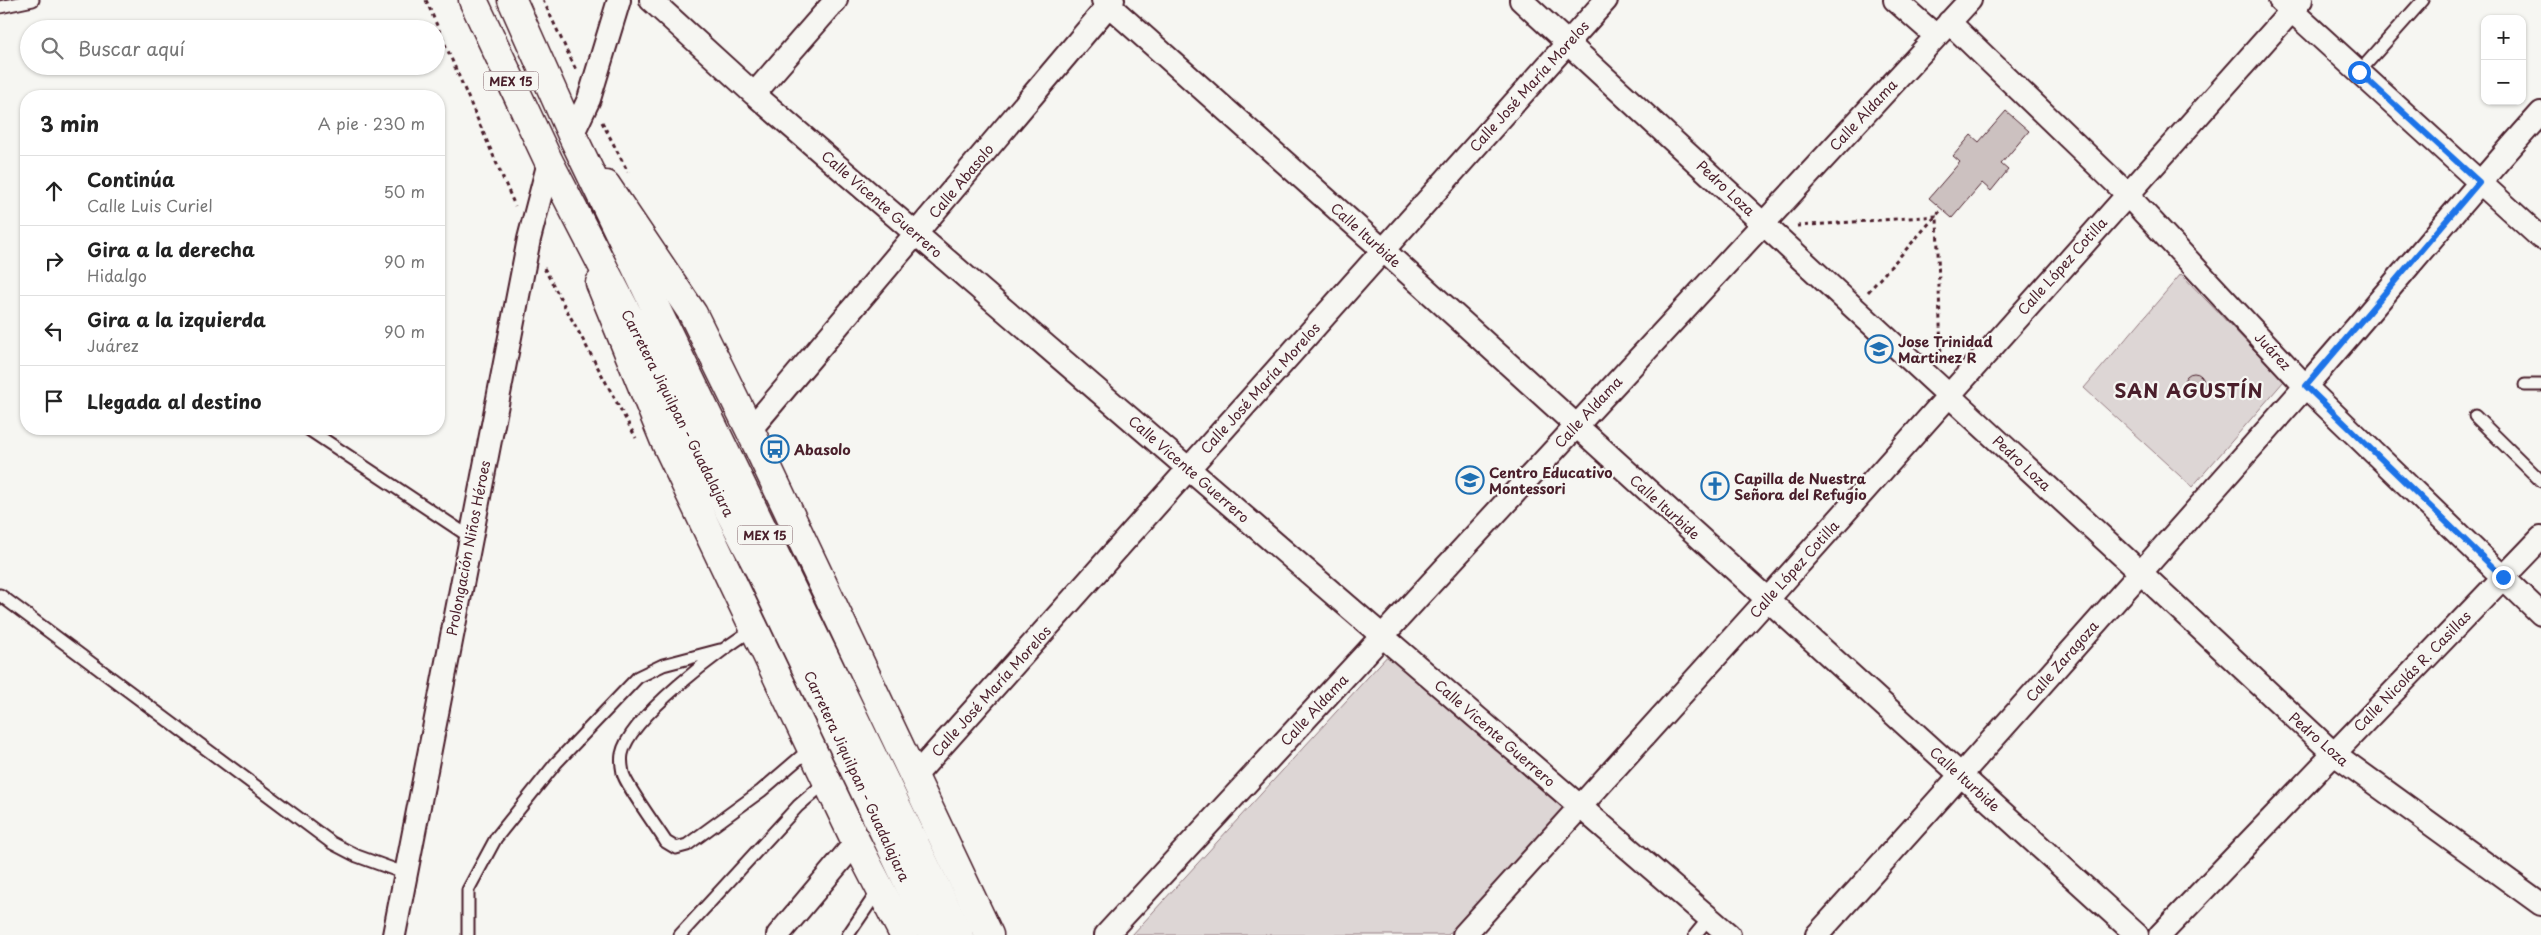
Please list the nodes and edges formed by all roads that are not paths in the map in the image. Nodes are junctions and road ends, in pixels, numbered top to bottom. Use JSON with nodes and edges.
{"nodes":[{"id":1,"x":33,"y":0,"type":"edge"},
{"id":2,"x":473,"y":0,"type":"edge"},
{"id":3,"x":512,"y":0,"type":"edge"},
{"id":4,"x":619,"y":0,"type":"edge"},
{"id":5,"x":651,"y":0,"type":"edge"},
{"id":6,"x":836,"y":0,"type":"edge"},
{"id":7,"x":1522,"y":0,"type":"edge"},
{"id":8,"x":1606,"y":0,"type":"edge"},
{"id":9,"x":1895,"y":0,"type":"edge"},
{"id":10,"x":1970,"y":0,"type":"edge"},
{"id":11,"x":2423,"y":0,"type":"edge"},
{"id":12,"x":1108,"y":2,"type":"edge"},
{"id":13,"x":2291,"y":4,"type":"edge"},
{"id":14,"x":0,"y":7,"type":"edge"},
{"id":15,"x":1942,"y":29,"type":"junction"},
{"id":16,"x":1568,"y":42,"type":"junction"},
{"id":17,"x":2359,"y":72,"type":"junction"},
{"id":18,"x":754,"y":94,"type":"junction"},
{"id":19,"x":2541,"y":113,"type":"edge"},
{"id":20,"x":572,"y":135,"type":"junction"},
{"id":21,"x":549,"y":162,"type":"junction"},
{"id":22,"x":2479,"y":182,"type":"junction"},
{"id":23,"x":2123,"y":190,"type":"junction"},
{"id":24,"x":1766,"y":225,"type":"junction"},
{"id":25,"x":916,"y":234,"type":"junction"},
{"id":26,"x":2541,"y":238,"type":"edge"},
{"id":27,"x":1383,"y":250,"type":"junction"},
{"id":28,"x":2525,"y":385,"type":"dead end"},
{"id":29,"x":2541,"y":385,"type":"edge"},
{"id":30,"x":2306,"y":386,"type":"junction"},
{"id":31,"x":1945,"y":392,"type":"junction"},
{"id":32,"x":2475,"y":416,"type":"dead end"},
{"id":33,"x":1576,"y":426,"type":"junction"},
{"id":34,"x":750,"y":430,"type":"junction"},
{"id":35,"x":317,"y":435,"type":"edge"},
{"id":36,"x":1188,"y":469,"type":"junction"},
{"id":37,"x":2541,"y":481,"type":"edge"},
{"id":38,"x":470,"y":537,"type":"junction"},
{"id":39,"x":2541,"y":538,"type":"edge"},
{"id":40,"x":2140,"y":572,"type":"junction"},
{"id":41,"x":2503,"y":577,"type":"junction"},
{"id":42,"x":0,"y":595,"type":"edge"},
{"id":43,"x":1766,"y":600,"type":"junction"},
{"id":44,"x":2541,"y":614,"type":"edge"},
{"id":45,"x":755,"y":628,"type":"junction"},
{"id":46,"x":1382,"y":636,"type":"junction"},
{"id":47,"x":722,"y":649,"type":"junction"},
{"id":48,"x":812,"y":747,"type":"junction"},
{"id":49,"x":2332,"y":754,"type":"junction"},
{"id":50,"x":1962,"y":776,"type":"junction"},
{"id":51,"x":914,"y":777,"type":"junction"},
{"id":52,"x":827,"y":781,"type":"junction"},
{"id":53,"x":1579,"y":806,"type":"junction"},
{"id":54,"x":856,"y":842,"type":"junction"},
{"id":55,"x":404,"y":873,"type":"junction"},
{"id":56,"x":880,"y":887,"type":"junction"},
{"id":57,"x":2541,"y":904,"type":"edge"},
{"id":58,"x":1709,"y":918,"type":"junction"},
{"id":59,"x":394,"y":935,"type":"edge"},
{"id":60,"x":468,"y":935,"type":"edge"},
{"id":61,"x":680,"y":935,"type":"edge"},
{"id":62,"x":778,"y":935,"type":"edge"},
{"id":63,"x":848,"y":935,"type":"edge"},
{"id":64,"x":904,"y":935,"type":"edge"},
{"id":65,"x":933,"y":935,"type":"edge"},
{"id":66,"x":959,"y":935,"type":"edge"},
{"id":67,"x":989,"y":935,"type":"edge"},
{"id":68,"x":1106,"y":935,"type":"edge"},
{"id":69,"x":1464,"y":935,"type":"edge"},
{"id":70,"x":1694,"y":935,"type":"edge"},
{"id":71,"x":1728,"y":935,"type":"edge"},
{"id":72,"x":1817,"y":935,"type":"edge"},
{"id":73,"x":2138,"y":935,"type":"edge"},
{"id":74,"x":2160,"y":935,"type":"edge"}],
"edges":[{"from":1,"to":14,"type":"lane"},
{"from":2,"to":21,"type":"main road","name":"Carretera Jiquilpan - Guadalajara","number":"MEX 15"},
{"from":3,"to":20,"type":"main road","name":"Carretera Jiquilpan - Guadalajara","number":"MEX 15"},
{"from":4,"to":20,"type":"street"},
{"from":5,"to":18,"type":"street","name":"Calle Vicente Guerrero"},
{"from":6,"to":18,"type":"street"},
{"from":7,"to":16,"type":"street","name":"Pedro Loza"},
{"from":8,"to":16,"type":"street","name":"Calle José María Morelos"},
{"from":9,"to":15,"type":"street","name":"Juárez"},
{"from":10,"to":15,"type":"street","name":"Calle Aldama"},
{"from":11,"to":17,"type":"lane"},
{"from":12,"to":25,"type":"street","name":"Calle Abasolo"},
{"from":12,"to":27,"type":"street","name":"Calle Iturbide"},
{"from":13,"to":17,"type":"street"},
{"from":13,"to":23,"type":"street","name":"Calle López Cotilla"},
{"from":15,"to":23,"type":"street","name":"Juárez"},
{"from":15,"to":24,"type":"street","name":"Calle Aldama"},
{"from":16,"to":24,"type":"street","name":"Pedro Loza"},
{"from":16,"to":27,"type":"street","name":"Calle José María Morelos"},
{"from":17,"to":22,"type":"street"},
{"from":18,"to":25,"type":"street","name":"Calle Vicente Guerrero"},
{"from":19,"to":22,"type":"street","name":"Calle Zaragoza"},
{"from":20,"to":34,"type":"main road"},
{"from":20,"to":66,"type":"main road","name":"Carretera Jiquilpan - Guadalajara","number":"MEX 15"},
{"from":21,"to":38,"type":"street","name":"Prolongación Niños Héroes"},
{"from":21,"to":45,"type":"main road"},
{"from":21,"to":65,"type":"main road","name":"Carretera Jiquilpan - Guadalajara","number":"MEX 15"},
{"from":22,"to":26,"type":"street"},
{"from":22,"to":30,"type":"street","name":"Calle Zaragoza"},
{"from":23,"to":30,"type":"street","name":"Juárez"},
{"from":23,"to":31,"type":"street","name":"Calle López Cotilla"},
{"from":24,"to":31,"type":"street","name":"Pedro Loza"},
{"from":24,"to":33,"type":"street","name":"Calle Aldama"},
{"from":25,"to":34,"type":"street","name":"Calle Abasolo"},
{"from":25,"to":36,"type":"street","name":"Calle Vicente Guerrero"},
{"from":27,"to":33,"type":"street","name":"Calle Iturbide"},
{"from":27,"to":36,"type":"street","name":"Calle José María Morelos"},
{"from":28,"to":29,"type":"lane"},
{"from":30,"to":40,"type":"street","name":"Calle Zaragoza"},
{"from":30,"to":41,"type":"street","name":"Juárez"},
{"from":31,"to":40,"type":"street","name":"Pedro Loza"},
{"from":31,"to":43,"type":"street","name":"Calle López Cotilla"},
{"from":32,"to":37,"type":"lane"},
{"from":33,"to":43,"type":"street","name":"Calle Iturbide"},
{"from":33,"to":46,"type":"street","name":"Calle Aldama"},
{"from":34,"to":51,"type":"main road"},
{"from":35,"to":38,"type":"lane"},
{"from":36,"to":46,"type":"street","name":"Calle Vicente Guerrero"},
{"from":36,"to":51,"type":"street","name":"Calle José María Morelos"},
{"from":38,"to":55,"type":"street","name":"Prolongación Niños Héroes"},
{"from":39,"to":41,"type":"street","name":"Calle Nicolás R. Casillas"},
{"from":40,"to":49,"type":"street","name":"Pedro Loza"},
{"from":40,"to":50,"type":"street","name":"Calle Zaragoza"},
{"from":41,"to":44,"type":"street","name":"Juárez"},
{"from":41,"to":49,"type":"street","name":"Calle Nicolás R. Casillas"},
{"from":42,"to":55,"type":"lane"},
{"from":43,"to":50,"type":"street","name":"Calle Iturbide"},
{"from":43,"to":53,"type":"street","name":"Calle López Cotilla"},
{"from":45,"to":47,"type":"lane"},
{"from":45,"to":48,"type":"main road"},
{"from":46,"to":53,"type":"street","name":"Calle Vicente Guerrero"},
{"from":46,"to":68,"type":"street","name":"Calle Aldama"},
{"from":47,"to":48,"type":"lane"},
{"from":47,"to":60,"type":"lane"},
{"from":48,"to":52,"type":"main road"},
{"from":49,"to":57,"type":"street","name":"Pedro Loza"},
{"from":49,"to":74,"type":"street","name":"Calle Nicolás R. Casillas"},
{"from":50,"to":72,"type":"street","name":"Calle Zaragoza"},
{"from":50,"to":73,"type":"street","name":"Calle Iturbide"},
{"from":51,"to":67,"type":"main road"},
{"from":52,"to":54,"type":"main road"},
{"from":52,"to":61,"type":"lane"},
{"from":53,"to":58,"type":"street","name":"Calle Vicente Guerrero"},
{"from":53,"to":69,"type":"street","name":"Calle López Cotilla"},
{"from":54,"to":56,"type":"main road"},
{"from":54,"to":62,"type":"street"},
{"from":55,"to":59,"type":"street","name":"Prolongación Niños Héroes"},
{"from":56,"to":63,"type":"lane"},
{"from":56,"to":64,"type":"main road"},
{"from":58,"to":70,"type":"lane"},
{"from":58,"to":71,"type":"street","name":"Calle Vicente Guerrero"}]}
